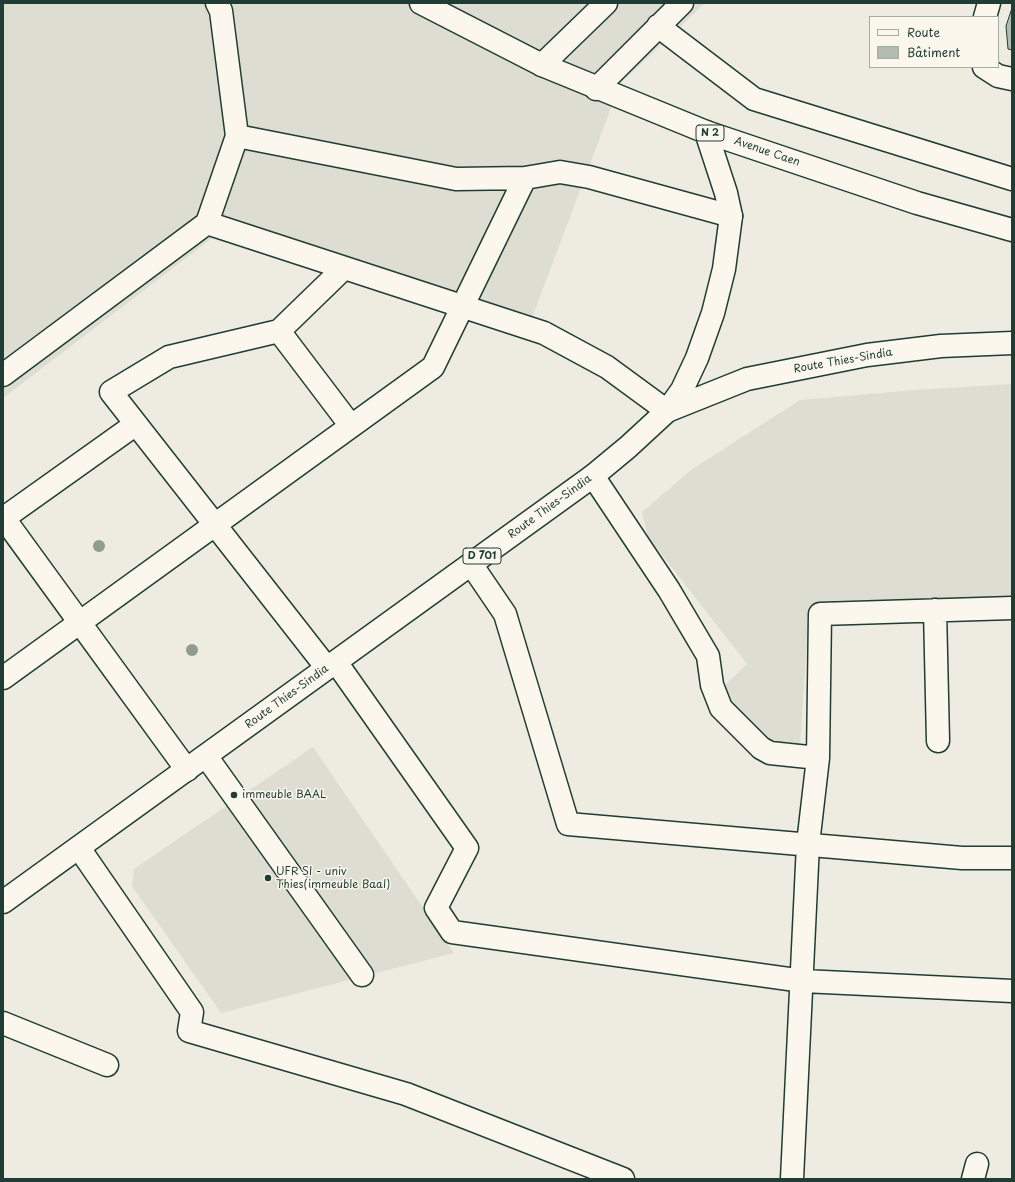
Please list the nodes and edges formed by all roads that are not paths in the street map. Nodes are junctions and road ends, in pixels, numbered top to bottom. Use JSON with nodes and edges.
{"nodes":[{"id":1,"x":217,"y":3,"type":"edge"},
{"id":2,"x":421,"y":3,"type":"edge"},
{"id":3,"x":606,"y":3,"type":"edge"},
{"id":4,"x":682,"y":3,"type":"edge"},
{"id":5,"x":989,"y":3,"type":"edge"},
{"id":6,"x":985,"y":16,"type":"edge"},
{"id":7,"x":658,"y":26,"type":"junction"},
{"id":8,"x":542,"y":66,"type":"junction"},
{"id":9,"x":986,"y":68,"type":"edge"},
{"id":10,"x":1012,"y":79,"type":"edge"},
{"id":11,"x":596,"y":88,"type":"junction"},
{"id":12,"x":706,"y":132,"type":"junction"},
{"id":13,"x":237,"y":136,"type":"junction"},
{"id":14,"x":525,"y":178,"type":"junction"},
{"id":15,"x":1012,"y":179,"type":"edge"},
{"id":16,"x":731,"y":216,"type":"junction"},
{"id":17,"x":207,"y":224,"type":"junction"},
{"id":18,"x":1012,"y":230,"type":"edge"},
{"id":19,"x":344,"y":268,"type":"junction"},
{"id":20,"x":463,"y":307,"type":"junction"},
{"id":21,"x":279,"y":331,"type":"junction"},
{"id":22,"x":1012,"y":343,"type":"edge"},
{"id":23,"x":3,"y":375,"type":"edge"},
{"id":24,"x":667,"y":411,"type":"junction"},
{"id":25,"x":136,"y":424,"type":"junction"},
{"id":26,"x":351,"y":426,"type":"junction"},
{"id":27,"x":593,"y":476,"type":"junction"},
{"id":28,"x":3,"y":518,"type":"edge"},
{"id":29,"x":215,"y":525,"type":"junction"},
{"id":30,"x":471,"y":564,"type":"junction"},
{"id":31,"x":1012,"y":608,"type":"edge"},
{"id":32,"x":935,"y":610,"type":"junction"},
{"id":33,"x":80,"y":622,"type":"junction"},
{"id":34,"x":331,"y":665,"type":"junction"},
{"id":35,"x":3,"y":678,"type":"edge"},
{"id":36,"x":938,"y":741,"type":"dead end"},
{"id":37,"x":206,"y":756,"type":"junction"},
{"id":38,"x":818,"y":758,"type":"junction"},
{"id":39,"x":188,"y":770,"type":"junction"},
{"id":40,"x":808,"y":844,"type":"junction"},
{"id":41,"x":79,"y":848,"type":"junction"},
{"id":42,"x":1012,"y":858,"type":"edge"},
{"id":43,"x":3,"y":902,"type":"edge"},
{"id":44,"x":362,"y":975,"type":"dead end"},
{"id":45,"x":803,"y":981,"type":"junction"},
{"id":46,"x":1012,"y":990,"type":"edge"},
{"id":47,"x":3,"y":1022,"type":"edge"},
{"id":48,"x":107,"y":1065,"type":"dead end"},
{"id":49,"x":623,"y":1179,"type":"edge"},
{"id":50,"x":792,"y":1179,"type":"edge"}],
"edges":[{"from":1,"to":13,"type":"main road"},
{"from":2,"to":8,"type":"main road","name":"Avenue Caen","number":"N 2"},
{"from":3,"to":8,"type":"main road"},
{"from":4,"to":7,"type":"main road"},
{"from":5,"to":6,"type":"main road"},
{"from":7,"to":11,"type":"main road"},
{"from":7,"to":15,"type":"main road"},
{"from":8,"to":11,"type":"main road","name":"Avenue Caen","number":"N 2"},
{"from":9,"to":10,"type":"main road"},
{"from":11,"to":12,"type":"main road","name":"Avenue Caen","number":"N 2"},
{"from":12,"to":16,"type":"main road"},
{"from":12,"to":18,"type":"main road","name":"Avenue Caen","number":"N 2"},
{"from":13,"to":14,"type":"main road"},
{"from":13,"to":17,"type":"main road"},
{"from":14,"to":16,"type":"main road"},
{"from":14,"to":20,"type":"main road"},
{"from":16,"to":24,"type":"main road"},
{"from":17,"to":19,"type":"main road"},
{"from":17,"to":23,"type":"main road"},
{"from":19,"to":20,"type":"main road"},
{"from":19,"to":21,"type":"main road"},
{"from":20,"to":24,"type":"main road"},
{"from":20,"to":26,"type":"main road"},
{"from":21,"to":25,"type":"main road"},
{"from":21,"to":26,"type":"main road"},
{"from":22,"to":24,"type":"main road","name":"Route Thies-Sindia","number":"D 701"},
{"from":24,"to":27,"type":"main road","name":"Route Thies-Sindia","number":"D 701"},
{"from":25,"to":28,"type":"main road"},
{"from":25,"to":29,"type":"main road"},
{"from":26,"to":29,"type":"main road"},
{"from":27,"to":30,"type":"main road","name":"Route Thies-Sindia","number":"D 701"},
{"from":27,"to":38,"type":"main road"},
{"from":28,"to":33,"type":"main road"},
{"from":29,"to":33,"type":"main road"},
{"from":29,"to":34,"type":"main road"},
{"from":30,"to":34,"type":"main road","name":"Route Thies-Sindia","number":"D 701"},
{"from":30,"to":40,"type":"main road"},
{"from":31,"to":32,"type":"main road"},
{"from":32,"to":36,"type":"main road"},
{"from":32,"to":38,"type":"main road"},
{"from":33,"to":35,"type":"main road"},
{"from":33,"to":39,"type":"main road"},
{"from":34,"to":37,"type":"main road","name":"Route Thies-Sindia","number":"D 701"},
{"from":34,"to":45,"type":"main road"},
{"from":37,"to":39,"type":"main road","name":"Route Thies-Sindia","number":"D 701"},
{"from":37,"to":44,"type":"main road"},
{"from":38,"to":40,"type":"main road"},
{"from":39,"to":41,"type":"main road","name":"Route Thies-Sindia","number":"D 701"},
{"from":40,"to":42,"type":"main road"},
{"from":40,"to":45,"type":"main road"},
{"from":41,"to":43,"type":"main road","name":"Route Thies-Sindia","number":"D 701"},
{"from":41,"to":49,"type":"main road"},
{"from":45,"to":46,"type":"main road"},
{"from":45,"to":50,"type":"main road"},
{"from":47,"to":48,"type":"main road"}]}
